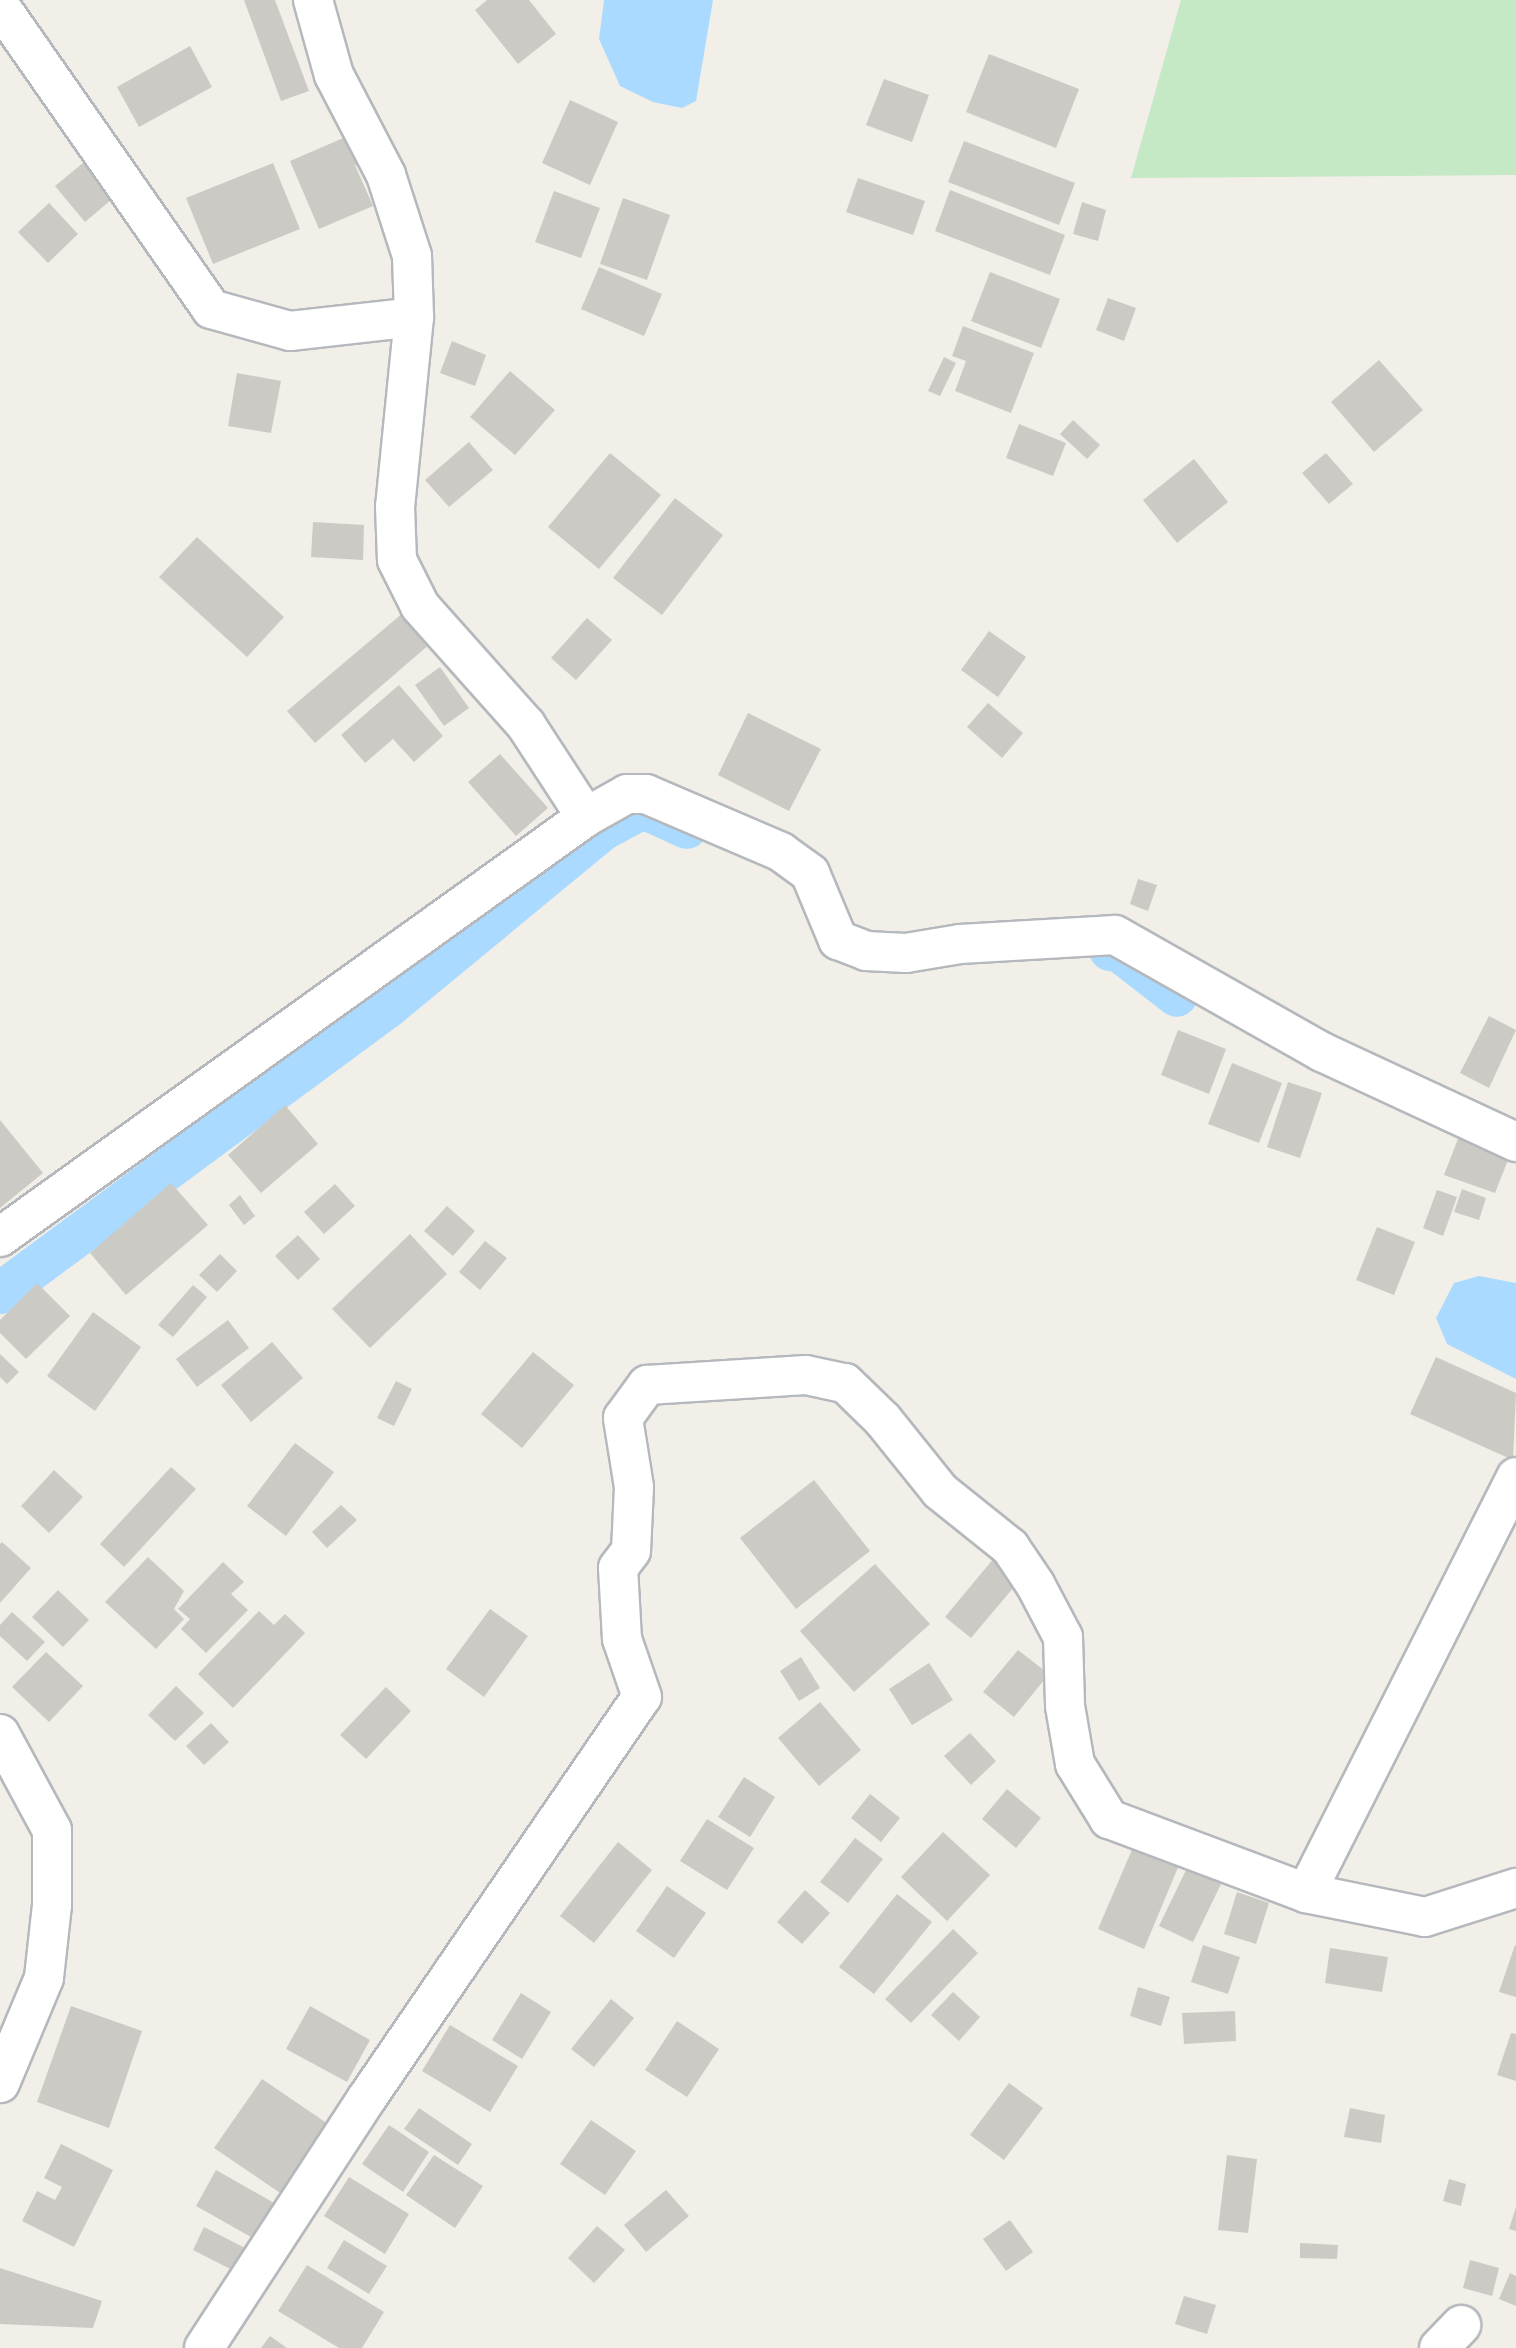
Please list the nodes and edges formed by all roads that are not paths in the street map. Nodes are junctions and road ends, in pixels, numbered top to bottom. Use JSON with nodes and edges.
{"nodes":[{"id":1,"x":313,"y":0,"type":"edge"},
{"id":2,"x":0,"y":6,"type":"edge"},
{"id":3,"x":414,"y":317,"type":"junction"},
{"id":4,"x":586,"y":817,"type":"junction"},
{"id":5,"x":1516,"y":1142,"type":"edge"},
{"id":6,"x":0,"y":1237,"type":"edge"},
{"id":7,"x":1516,"y":1477,"type":"edge"},
{"id":8,"x":0,"y":1734,"type":"edge"},
{"id":9,"x":1516,"y":1888,"type":"edge"},
{"id":10,"x":1306,"y":1893,"type":"junction"},
{"id":11,"x":0,"y":2083,"type":"edge"},
{"id":12,"x":204,"y":2348,"type":"edge"}],
"edges":[{"from":1,"to":3,"type":"street"},
{"from":2,"to":3,"type":"street"},
{"from":3,"to":4,"type":"street"},
{"from":4,"to":5,"type":"street"},
{"from":4,"to":6,"type":"street"},
{"from":7,"to":10,"type":"street"},
{"from":8,"to":11,"type":"street"},
{"from":9,"to":10,"type":"street"},
{"from":10,"to":12,"type":"street"}]}
